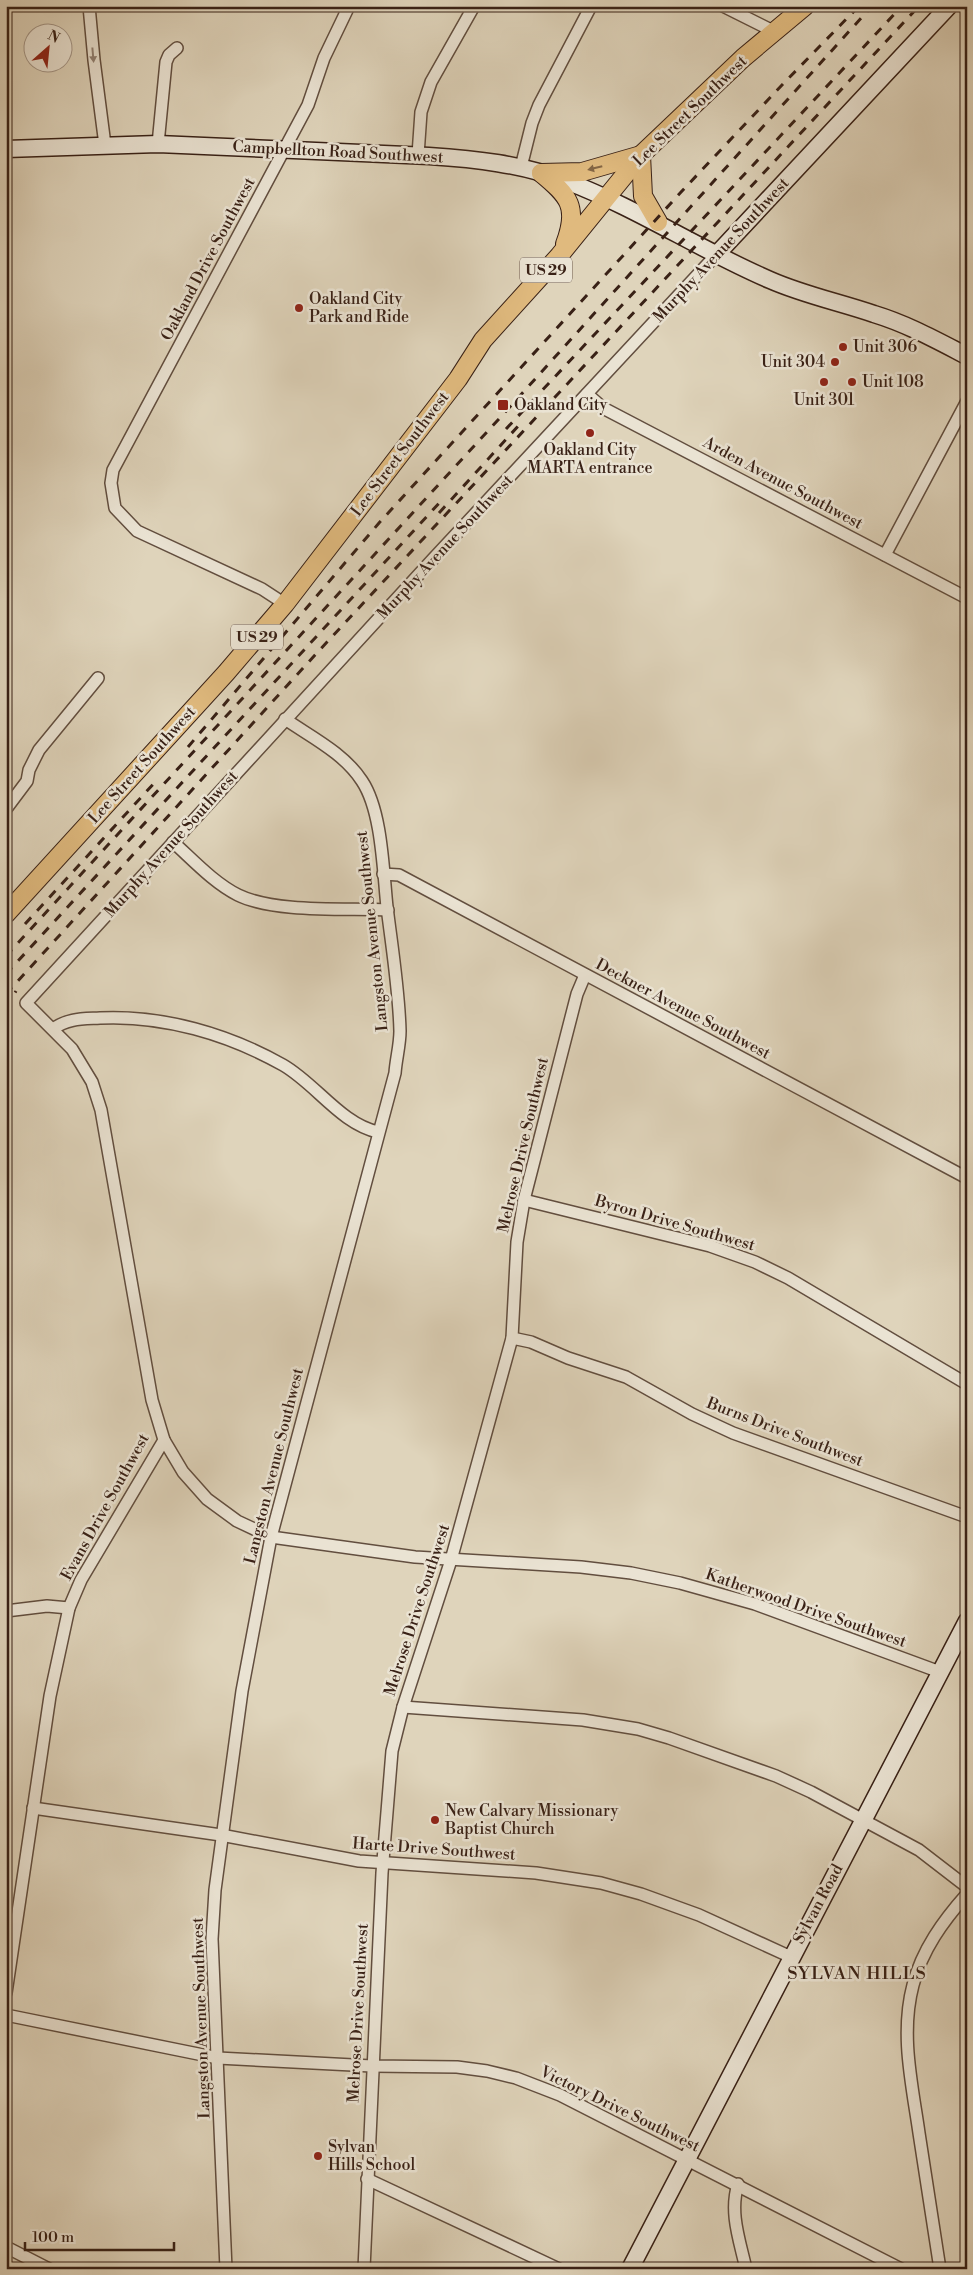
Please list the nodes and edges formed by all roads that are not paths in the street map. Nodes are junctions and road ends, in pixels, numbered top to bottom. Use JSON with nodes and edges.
{"nodes":[{"id":1,"x":89,"y":6,"type":"edge"},
{"id":2,"x":349,"y":6,"type":"edge"},
{"id":3,"x":474,"y":6,"type":"edge"},
{"id":4,"x":592,"y":6,"type":"edge"},
{"id":5,"x":723,"y":6,"type":"edge"},
{"id":6,"x":804,"y":6,"type":"edge"},
{"id":7,"x":949,"y":6,"type":"edge"},
{"id":8,"x":775,"y":32,"type":"junction"},
{"id":9,"x":177,"y":48,"type":"dead end"},
{"id":10,"x":158,"y":144,"type":"junction"},
{"id":11,"x":105,"y":145,"type":"junction"},
{"id":12,"x":6,"y":149,"type":"edge"},
{"id":13,"x":285,"y":149,"type":"junction"},
{"id":14,"x":418,"y":155,"type":"junction"},
{"id":15,"x":641,"y":155,"type":"junction"},
{"id":16,"x":521,"y":167,"type":"junction"},
{"id":17,"x":541,"y":173,"type":"junction"},
{"id":18,"x":607,"y":199,"type":"junction"},
{"id":19,"x":658,"y":222,"type":"junction"},
{"id":20,"x":718,"y":254,"type":"junction"},
{"id":21,"x":559,"y":256,"type":"junction"},
{"id":22,"x":967,"y":356,"type":"edge"},
{"id":23,"x":587,"y":394,"type":"junction"},
{"id":24,"x":967,"y":401,"type":"edge"},
{"id":25,"x":885,"y":555,"type":"junction"},
{"id":26,"x":967,"y":598,"type":"edge"},
{"id":27,"x":285,"y":604,"type":"junction"},
{"id":28,"x":98,"y":678,"type":"dead end"},
{"id":29,"x":285,"y":719,"type":"junction"},
{"id":30,"x":6,"y":809,"type":"edge"},
{"id":31,"x":173,"y":842,"type":"junction"},
{"id":32,"x":383,"y":874,"type":"junction"},
{"id":33,"x":388,"y":910,"type":"junction"},
{"id":34,"x":6,"y":914,"type":"edge"},
{"id":35,"x":586,"y":975,"type":"junction"},
{"id":36,"x":26,"y":1002,"type":"joint"},
{"id":37,"x":54,"y":1029,"type":"junction"},
{"id":38,"x":378,"y":1132,"type":"junction"},
{"id":39,"x":967,"y":1178,"type":"edge"},
{"id":40,"x":524,"y":1200,"type":"junction"},
{"id":41,"x":512,"y":1338,"type":"junction"},
{"id":42,"x":967,"y":1384,"type":"edge"},
{"id":43,"x":164,"y":1440,"type":"junction"},
{"id":44,"x":967,"y":1517,"type":"edge"},
{"id":45,"x":271,"y":1536,"type":"junction"},
{"id":46,"x":451,"y":1560,"type":"junction"},
{"id":47,"x":69,"y":1608,"type":"junction"},
{"id":48,"x":6,"y":1611,"type":"edge"},
{"id":49,"x":967,"y":1620,"type":"edge"},
{"id":50,"x":940,"y":1672,"type":"junction"},
{"id":51,"x":403,"y":1707,"type":"junction"},
{"id":52,"x":33,"y":1808,"type":"junction"},
{"id":53,"x":863,"y":1819,"type":"junction"},
{"id":54,"x":221,"y":1835,"type":"junction"},
{"id":55,"x":382,"y":1863,"type":"junction"},
{"id":56,"x":967,"y":1887,"type":"edge"},
{"id":57,"x":967,"y":1894,"type":"edge"},
{"id":58,"x":791,"y":1957,"type":"junction"},
{"id":59,"x":6,"y":1992,"type":"edge"},
{"id":60,"x":6,"y":2015,"type":"edge"},
{"id":61,"x":218,"y":2058,"type":"junction"},
{"id":62,"x":372,"y":2066,"type":"junction"},
{"id":63,"x":686,"y":2159,"type":"junction"},
{"id":64,"x":367,"y":2179,"type":"junction"},
{"id":65,"x":738,"y":2184,"type":"junction"},
{"id":66,"x":6,"y":2247,"type":"edge"},
{"id":67,"x":49,"y":2269,"type":"edge"},
{"id":68,"x":226,"y":2269,"type":"edge"},
{"id":69,"x":364,"y":2269,"type":"edge"},
{"id":70,"x":559,"y":2269,"type":"edge"},
{"id":71,"x":630,"y":2269,"type":"edge"},
{"id":72,"x":746,"y":2269,"type":"edge"},
{"id":73,"x":901,"y":2269,"type":"edge"},
{"id":74,"x":940,"y":2269,"type":"edge"}],
"edges":[{"from":1,"to":11,"type":"street","one_way":true},
{"from":2,"to":13,"type":"street","name":"Oakland Drive Southwest"},
{"from":3,"to":14,"type":"street"},
{"from":4,"to":16,"type":"street"},
{"from":5,"to":8,"type":"street"},
{"from":6,"to":8,"type":"main road","name":"Lee Street Southwest","number":"US 29"},
{"from":7,"to":20,"type":"main road","name":"Murphy Avenue Southwest"},
{"from":8,"to":15,"type":"main road","name":"Lee Street Southwest","number":"US 29"},
{"from":9,"to":10,"type":"street"},
{"from":10,"to":11,"type":"main road","name":"Campbellton Road Southwest"},
{"from":10,"to":13,"type":"main road","name":"Campbellton Road Southwest"},
{"from":11,"to":12,"type":"main road","name":"Campbellton Road Southwest"},
{"from":13,"to":14,"type":"main road","name":"Campbellton Road Southwest"},
{"from":13,"to":27,"type":"street","name":"Oakland Drive Southwest"},
{"from":14,"to":16,"type":"main road","name":"Campbellton Road Southwest"},
{"from":15,"to":17,"type":"main road","one_way":true},
{"from":15,"to":18,"type":"main road","name":"Lee Street Southwest","number":"US 29"},
{"from":15,"to":19,"type":"main road"},
{"from":16,"to":17,"type":"main road","name":"Campbellton Road Southwest"},
{"from":17,"to":18,"type":"main road","name":"Campbellton Road Southwest"},
{"from":17,"to":21,"type":"main road"},
{"from":18,"to":19,"type":"main road","name":"Campbellton Road Southwest"},
{"from":18,"to":21,"type":"main road","name":"Lee Street Southwest","number":"US 29"},
{"from":19,"to":20,"type":"main road","name":"Campbellton Road Southwest"},
{"from":20,"to":22,"type":"main road","name":"Campbellton Road Southwest"},
{"from":20,"to":23,"type":"street","name":"Murphy Avenue Southwest"},
{"from":21,"to":27,"type":"main road","name":"Lee Street Southwest","number":"US 29"},
{"from":23,"to":25,"type":"street","name":"Arden Avenue Southwest"},
{"from":23,"to":29,"type":"street","name":"Murphy Avenue Southwest"},
{"from":24,"to":25,"type":"street"},
{"from":25,"to":26,"type":"street","name":"Arden Avenue Southwest"},
{"from":27,"to":34,"type":"main road","name":"Lee Street Southwest","number":"US 29"},
{"from":28,"to":30,"type":"street"},
{"from":29,"to":31,"type":"street","name":"Murphy Avenue Southwest"},
{"from":29,"to":32,"type":"street","name":"Langston Avenue Southwest"},
{"from":31,"to":33,"type":"street"},
{"from":31,"to":36,"type":"street","name":"Murphy Avenue Southwest"},
{"from":32,"to":33,"type":"street","name":"Langston Avenue Southwest"},
{"from":32,"to":35,"type":"street","name":"Deckner Avenue Southwest"},
{"from":33,"to":38,"type":"street","name":"Langston Avenue Southwest"},
{"from":35,"to":39,"type":"street","name":"Deckner Avenue Southwest"},
{"from":35,"to":40,"type":"street","name":"Melrose Drive Southwest"},
{"from":36,"to":37,"type":"street","name":"Evans Drive Southwest"},
{"from":37,"to":38,"type":"street"},
{"from":37,"to":43,"type":"street","name":"Evans Drive Southwest"},
{"from":38,"to":45,"type":"street","name":"Langston Avenue Southwest"},
{"from":40,"to":41,"type":"street","name":"Melrose Drive Southwest"},
{"from":40,"to":42,"type":"street","name":"Byron Drive Southwest"},
{"from":41,"to":44,"type":"street","name":"Burns Drive Southwest"},
{"from":41,"to":46,"type":"street","name":"Melrose Drive Southwest"},
{"from":43,"to":45,"type":"street","name":"Katherwood Drive Southwest"},
{"from":43,"to":47,"type":"street","name":"Evans Drive Southwest"},
{"from":45,"to":46,"type":"street","name":"Katherwood Drive Southwest"},
{"from":45,"to":54,"type":"street","name":"Langston Avenue Southwest"},
{"from":46,"to":50,"type":"street","name":"Katherwood Drive Southwest"},
{"from":46,"to":51,"type":"street","name":"Melrose Drive Southwest"},
{"from":47,"to":48,"type":"street"},
{"from":47,"to":52,"type":"street","name":"Evans Drive Southwest"},
{"from":49,"to":50,"type":"main road","name":"Sylvan Road"},
{"from":50,"to":53,"type":"main road","name":"Sylvan Road"},
{"from":51,"to":53,"type":"street"},
{"from":51,"to":55,"type":"street","name":"Melrose Drive Southwest"},
{"from":52,"to":54,"type":"street","name":"Harte Drive Southwest"},
{"from":52,"to":59,"type":"street","name":"Evans Drive Southwest"},
{"from":53,"to":56,"type":"street"},
{"from":53,"to":58,"type":"main road","name":"Sylvan Road"},
{"from":54,"to":55,"type":"street","name":"Harte Drive Southwest"},
{"from":54,"to":61,"type":"street","name":"Langston Avenue Southwest"},
{"from":55,"to":58,"type":"street","name":"Harte Drive Southwest"},
{"from":55,"to":62,"type":"street","name":"Melrose Drive Southwest"},
{"from":57,"to":74,"type":"street"},
{"from":58,"to":63,"type":"main road","name":"Sylvan Road"},
{"from":60,"to":61,"type":"street","name":"Victory Drive Southwest"},
{"from":61,"to":62,"type":"street","name":"Victory Drive Southwest"},
{"from":61,"to":68,"type":"street","name":"Langston Avenue Southwest"},
{"from":62,"to":63,"type":"street","name":"Victory Drive Southwest"},
{"from":62,"to":64,"type":"street","name":"Melrose Drive Southwest"},
{"from":63,"to":65,"type":"street","name":"Victory Drive Southwest"},
{"from":63,"to":71,"type":"main road","name":"Sylvan Road"},
{"from":64,"to":69,"type":"street","name":"Melrose Drive Southwest"},
{"from":64,"to":70,"type":"street"},
{"from":65,"to":72,"type":"street"},
{"from":65,"to":73,"type":"street","name":"Victory Drive Southwest"},
{"from":66,"to":67,"type":"street"}]}
